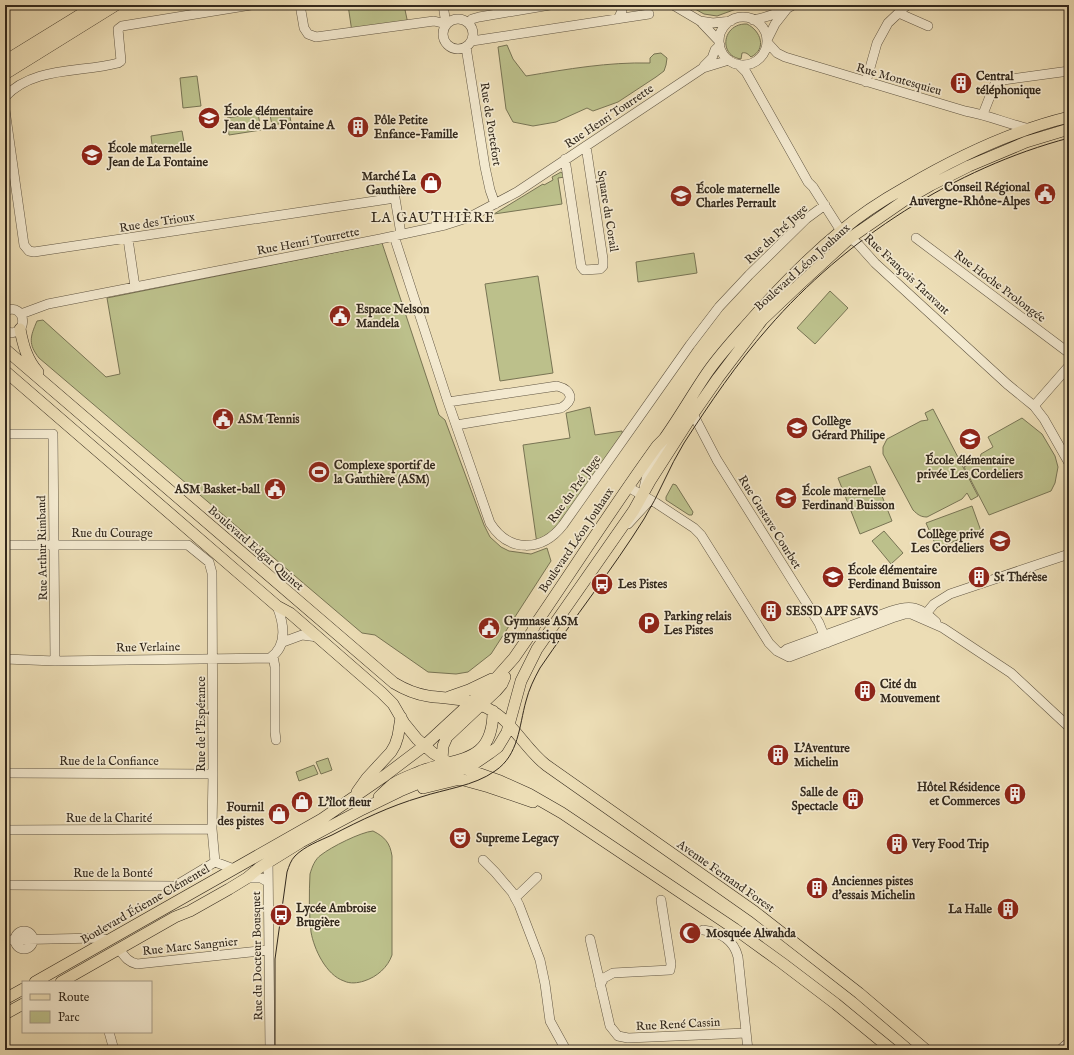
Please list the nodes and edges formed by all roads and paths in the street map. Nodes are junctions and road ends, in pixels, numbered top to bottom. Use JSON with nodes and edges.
{"nodes":[{"id":1,"x":96,"y":5,"type":"edge"},
{"id":2,"x":116,"y":5,"type":"edge"},
{"id":3,"x":251,"y":5,"type":"edge"},
{"id":4,"x":300,"y":5,"type":"edge"},
{"id":5,"x":443,"y":5,"type":"edge"},
{"id":6,"x":550,"y":5,"type":"edge"},
{"id":7,"x":620,"y":5,"type":"edge"},
{"id":8,"x":673,"y":5,"type":"edge"},
{"id":9,"x":789,"y":8,"type":"edge"},
{"id":10,"x":904,"y":8,"type":"edge"},
{"id":11,"x":649,"y":14,"type":"dead end"},
{"id":12,"x":618,"y":19,"type":"junction"},
{"id":13,"x":753,"y":20,"type":"junction"},
{"id":14,"x":731,"y":21,"type":"junction"},
{"id":15,"x":700,"y":22,"type":"junction"},
{"id":16,"x":469,"y":23,"type":"junction"},
{"id":17,"x":446,"y":24,"type":"junction"},
{"id":18,"x":928,"y":26,"type":"dead end"},
{"id":19,"x":767,"y":41,"type":"junction"},
{"id":20,"x":719,"y":43,"type":"junction"},
{"id":21,"x":469,"y":44,"type":"junction"},
{"id":22,"x":5,"y":61,"type":"edge"},
{"id":23,"x":733,"y":62,"type":"junction"},
{"id":24,"x":703,"y":68,"type":"junction"},
{"id":25,"x":1069,"y":72,"type":"edge"},
{"id":26,"x":5,"y":74,"type":"edge"},
{"id":27,"x":866,"y":82,"type":"junction"},
{"id":28,"x":5,"y":97,"type":"edge"},
{"id":29,"x":5,"y":110,"type":"edge"},
{"id":30,"x":983,"y":114,"type":"junction"},
{"id":31,"x":1069,"y":117,"type":"edge"},
{"id":32,"x":1030,"y":128,"type":"junction"},
{"id":33,"x":1069,"y":129,"type":"edge"},
{"id":34,"x":586,"y":146,"type":"junction"},
{"id":35,"x":8,"y":148,"type":"edge"},
{"id":36,"x":565,"y":159,"type":"junction"},
{"id":37,"x":495,"y":204,"type":"junction"},
{"id":38,"x":825,"y":205,"type":"junction"},
{"id":39,"x":841,"y":231,"type":"junction"},
{"id":40,"x":398,"y":235,"type":"junction"},
{"id":41,"x":850,"y":238,"type":"junction"},
{"id":42,"x":916,"y":238,"type":"dead end"},
{"id":43,"x":128,"y":239,"type":"junction"},
{"id":44,"x":136,"y":287,"type":"junction"},
{"id":45,"x":5,"y":311,"type":"edge"},
{"id":46,"x":21,"y":314,"type":"junction"},
{"id":47,"x":20,"y":329,"type":"junction"},
{"id":48,"x":5,"y":331,"type":"edge"},
{"id":49,"x":5,"y":350,"type":"edge"},
{"id":50,"x":1069,"y":353,"type":"edge"},
{"id":51,"x":1069,"y":366,"type":"edge"},
{"id":52,"x":5,"y":371,"type":"edge"},
{"id":53,"x":60,"y":396,"type":"junction"},
{"id":54,"x":448,"y":402,"type":"junction"},
{"id":55,"x":1034,"y":406,"type":"junction"},
{"id":56,"x":693,"y":414,"type":"junction"},
{"id":57,"x":456,"y":425,"type":"junction"},
{"id":58,"x":5,"y":434,"type":"edge"},
{"id":59,"x":664,"y":439,"type":"junction"},
{"id":60,"x":1069,"y":463,"type":"edge"},
{"id":61,"x":628,"y":487,"type":"junction"},
{"id":62,"x":647,"y":497,"type":"junction"},
{"id":63,"x":5,"y":545,"type":"edge"},
{"id":64,"x":55,"y":545,"type":"junction"},
{"id":65,"x":1069,"y":554,"type":"edge"},
{"id":66,"x":211,"y":566,"type":"joint"},
{"id":67,"x":277,"y":606,"type":"junction"},
{"id":68,"x":924,"y":616,"type":"junction"},
{"id":69,"x":318,"y":637,"type":"junction"},
{"id":70,"x":825,"y":639,"type":"junction"},
{"id":71,"x":283,"y":642,"type":"junction"},
{"id":72,"x":273,"y":656,"type":"junction"},
{"id":73,"x":212,"y":658,"type":"junction"},
{"id":74,"x":514,"y":658,"type":"junction"},
{"id":75,"x":5,"y":659,"type":"edge"},
{"id":76,"x":55,"y":661,"type":"junction"},
{"id":77,"x":500,"y":675,"type":"junction"},
{"id":78,"x":5,"y":684,"type":"edge"},
{"id":79,"x":447,"y":698,"type":"junction"},
{"id":80,"x":477,"y":704,"type":"junction"},
{"id":81,"x":493,"y":711,"type":"junction"},
{"id":82,"x":400,"y":717,"type":"junction"},
{"id":83,"x":510,"y":725,"type":"junction"},
{"id":84,"x":1069,"y":727,"type":"edge"},
{"id":85,"x":276,"y":740,"type":"dead end"},
{"id":86,"x":424,"y":746,"type":"junction"},
{"id":87,"x":446,"y":761,"type":"junction"},
{"id":88,"x":463,"y":768,"type":"junction"},
{"id":89,"x":5,"y":773,"type":"edge"},
{"id":90,"x":213,"y":774,"type":"junction"},
{"id":91,"x":403,"y":789,"type":"junction"},
{"id":92,"x":353,"y":797,"type":"junction"},
{"id":93,"x":548,"y":804,"type":"junction"},
{"id":94,"x":369,"y":806,"type":"junction"},
{"id":95,"x":212,"y":829,"type":"junction"},
{"id":96,"x":5,"y":830,"type":"edge"},
{"id":97,"x":269,"y":850,"type":"junction"},
{"id":98,"x":483,"y":860,"type":"dead end"},
{"id":99,"x":215,"y":862,"type":"junction"},
{"id":100,"x":267,"y":863,"type":"junction"},
{"id":101,"x":234,"y":869,"type":"junction"},
{"id":102,"x":537,"y":877,"type":"dead end"},
{"id":103,"x":247,"y":878,"type":"junction"},
{"id":104,"x":268,"y":882,"type":"junction"},
{"id":105,"x":5,"y":885,"type":"edge"},
{"id":106,"x":515,"y":898,"type":"junction"},
{"id":107,"x":661,"y":900,"type":"dead end"},
{"id":108,"x":703,"y":930,"type":"dead end"},
{"id":109,"x":590,"y":939,"type":"dead end"},
{"id":110,"x":5,"y":940,"type":"edge"},
{"id":111,"x":109,"y":940,"type":"junction"},
{"id":112,"x":119,"y":949,"type":"junction"},
{"id":113,"x":269,"y":950,"type":"junction"},
{"id":114,"x":37,"y":981,"type":"edge"},
{"id":115,"x":63,"y":981,"type":"edge"},
{"id":116,"x":600,"y":985,"type":"junction"},
{"id":117,"x":22,"y":990,"type":"edge"},
{"id":118,"x":5,"y":999,"type":"edge"},
{"id":119,"x":22,"y":1005,"type":"edge"},
{"id":120,"x":5,"y":1014,"type":"edge"},
{"id":121,"x":109,"y":1033,"type":"edge"},
{"id":122,"x":746,"y":1033,"type":"junction"},
{"id":123,"x":1069,"y":1042,"type":"edge"},
{"id":124,"x":114,"y":1050,"type":"edge"},
{"id":125,"x":270,"y":1050,"type":"edge"},
{"id":126,"x":566,"y":1050,"type":"edge"},
{"id":127,"x":748,"y":1050,"type":"edge"},
{"id":128,"x":892,"y":1050,"type":"edge"},
{"id":129,"x":926,"y":1050,"type":"edge"},
{"id":130,"x":1060,"y":1050,"type":"edge"}],
"edges":[{"from":1,"to":22,"type":"main road"},
{"from":2,"to":26,"type":"main road"},
{"from":3,"to":28,"type":"street"},
{"from":4,"to":17,"type":"street"},
{"from":5,"to":17,"type":"street"},
{"from":6,"to":16,"type":"street"},
{"from":7,"to":12,"type":"street"},
{"from":8,"to":15,"type":"street"},
{"from":9,"to":13,"type":"street"},
{"from":9,"to":19,"type":"street"},
{"from":10,"to":18,"type":"street"},
{"from":10,"to":27,"type":"street"},
{"from":11,"to":12,"type":"street"},
{"from":12,"to":21,"type":"street"},
{"from":13,"to":14,"type":"street"},
{"from":13,"to":19,"type":"street"},
{"from":14,"to":15,"type":"street"},
{"from":14,"to":20,"type":"street"},
{"from":15,"to":20,"type":"street"},
{"from":16,"to":17,"type":"street"},
{"from":16,"to":21,"type":"street"},
{"from":17,"to":21,"type":"street"},
{"from":19,"to":23,"type":"street"},
{"from":19,"to":27,"type":"street","name":"Rue Montesquieu"},
{"from":20,"to":23,"type":"street"},
{"from":20,"to":24,"type":"street"},
{"from":21,"to":37,"type":"street","name":"Rue de Portefort"},
{"from":23,"to":24,"type":"street"},
{"from":23,"to":38,"type":"street","name":"Rue François Taravant"},
{"from":24,"to":34,"type":"street","name":"Rue Henri Tourrette"},
{"from":25,"to":30,"type":"street"},
{"from":27,"to":30,"type":"street","name":"Rue Montesquieu"},
{"from":29,"to":35,"type":"street","name":"Rue des Trioux"},
{"from":30,"to":32,"type":"street","name":"Rue Montesquieu"},
{"from":31,"to":32,"type":"main road","name":"Boulevard Léon Jouhaux"},
{"from":32,"to":39,"type":"main road","name":"Boulevard Léon Jouhaux"},
{"from":33,"to":41,"type":"main road","name":"Boulevard Léon Jouhaux"},
{"from":34,"to":36,"type":"street","name":"Rue Henri Tourrette"},
{"from":34,"to":36,"type":"street","name":"Square du Corail"},
{"from":35,"to":43,"type":"street","name":"Rue des Trioux"},
{"from":36,"to":37,"type":"street","name":"Rue Henri Tourrette"},
{"from":37,"to":40,"type":"street","name":"Rue Henri Tourrette"},
{"from":38,"to":39,"type":"street","name":"Rue François Taravant"},
{"from":38,"to":57,"type":"street","name":"Rue du Pré Juge"},
{"from":39,"to":41,"type":"street","name":"Rue François Taravant"},
{"from":39,"to":59,"type":"main road","name":"Boulevard Léon Jouhaux"},
{"from":40,"to":43,"type":"street","name":"Rue des Trioux"},
{"from":40,"to":44,"type":"street","name":"Rue Henri Tourrette"},
{"from":40,"to":54,"type":"street","name":"Rue du Pré Juge"},
{"from":41,"to":55,"type":"street","name":"Rue François Taravant"},
{"from":41,"to":56,"type":"main road","name":"Boulevard Léon Jouhaux"},
{"from":42,"to":50,"type":"street","name":"Rue Hoche Prolongée"},
{"from":43,"to":44,"type":"street"},
{"from":44,"to":46,"type":"street","name":"Rue Henri Tourrette"},
{"from":45,"to":46,"type":"street"},
{"from":46,"to":47,"type":"street"},
{"from":47,"to":48,"type":"street"},
{"from":47,"to":53,"type":"main road"},
{"from":49,"to":53,"type":"main road","name":"Boulevard Edgar Quinet"},
{"from":51,"to":55,"type":"street"},
{"from":52,"to":67,"type":"main road"},
{"from":53,"to":79,"type":"main road","name":"Boulevard Edgar Quinet"},
{"from":54,"to":57,"type":"street","name":"Rue du Pré Juge"},
{"from":54,"to":57,"type":"street"},
{"from":55,"to":60,"type":"street","name":"Rue François Taravant"},
{"from":56,"to":62,"type":"main road","name":"Boulevard Léon Jouhaux"},
{"from":56,"to":70,"type":"street","name":"Rue Gustave Courbet"},
{"from":58,"to":64,"type":"street","name":"Rue Arthur Rimbaud"},
{"from":59,"to":61,"type":"main road","name":"Boulevard Léon Jouhaux"},
{"from":59,"to":62,"type":"street","name":"Boulevard Léon Jouhaux"},
{"from":61,"to":62,"type":"street"},
{"from":61,"to":74,"type":"main road","name":"Boulevard Léon Jouhaux"},
{"from":62,"to":70,"type":"street"},
{"from":62,"to":83,"type":"main road","name":"Boulevard Léon Jouhaux"},
{"from":63,"to":64,"type":"street","name":"Rue du Courage"},
{"from":64,"to":66,"type":"street","name":"Rue du Courage"},
{"from":64,"to":76,"type":"street","name":"Rue Arthur Rimbaud"},
{"from":65,"to":68,"type":"street"},
{"from":66,"to":73,"type":"street","name":"Rue de l'Espérance"},
{"from":67,"to":69,"type":"main road"},
{"from":67,"to":71,"type":"street"},
{"from":68,"to":70,"type":"street"},
{"from":68,"to":84,"type":"street"},
{"from":69,"to":71,"type":"street"},
{"from":69,"to":82,"type":"main road"},
{"from":71,"to":72,"type":"street"},
{"from":72,"to":73,"type":"street","name":"Rue Verlaine"},
{"from":72,"to":85,"type":"street"},
{"from":73,"to":76,"type":"street","name":"Rue Verlaine"},
{"from":73,"to":90,"type":"street","name":"Rue de l'Espérance"},
{"from":74,"to":77,"type":"main road"},
{"from":74,"to":80,"type":"main road"},
{"from":75,"to":76,"type":"street","name":"Rue Verlaine"},
{"from":75,"to":78,"type":"street"},
{"from":77,"to":79,"type":"main road"},
{"from":77,"to":80,"type":"main road"},
{"from":79,"to":80,"type":"main road","name":"Boulevard Edgar Quinet"},
{"from":80,"to":81,"type":"main road","name":"Boulevard Edgar Quinet"},
{"from":80,"to":86,"type":"main road","name":"Boulevard Étienne Clémentel"},
{"from":80,"to":87,"type":"main road"},
{"from":81,"to":83,"type":"main road","name":"Boulevard Edgar Quinet"},
{"from":81,"to":87,"type":"main road"},
{"from":82,"to":86,"type":"main road"},
{"from":82,"to":92,"type":"main road"},
{"from":83,"to":88,"type":"main road","name":"Boulevard Léon Jouhaux"},
{"from":83,"to":129,"type":"main road","name":"Avenue Fernand Forest"},
{"from":86,"to":87,"type":"main road"},
{"from":86,"to":92,"type":"main road","name":"Boulevard Étienne Clémentel"},
{"from":87,"to":88,"type":"main road"},
{"from":87,"to":94,"type":"main road"},
{"from":88,"to":91,"type":"main road","name":"Boulevard Léon Jouhaux"},
{"from":88,"to":93,"type":"main road"},
{"from":89,"to":90,"type":"street","name":"Rue de la Confiance"},
{"from":90,"to":95,"type":"street","name":"Rue de l'Espérance"},
{"from":91,"to":93,"type":"main road"},
{"from":91,"to":94,"type":"main road"},
{"from":92,"to":97,"type":"main road","name":"Boulevard Étienne Clémentel"},
{"from":93,"to":128,"type":"main road"},
{"from":94,"to":100,"type":"main road"},
{"from":95,"to":96,"type":"street","name":"Rue de la Charité"},
{"from":95,"to":99,"type":"street","name":"Rue de l'Espérance"},
{"from":97,"to":100,"type":"street"},
{"from":97,"to":101,"type":"main road","name":"Boulevard Étienne Clémentel"},
{"from":98,"to":106,"type":"street"},
{"from":99,"to":101,"type":"street"},
{"from":99,"to":105,"type":"street","name":"Rue de la Bonté"},
{"from":100,"to":103,"type":"main road"},
{"from":100,"to":104,"type":"street","name":"Rue du Docteur Bousquet"},
{"from":101,"to":111,"type":"main road","name":"Boulevard Étienne Clémentel"},
{"from":102,"to":106,"type":"street"},
{"from":103,"to":104,"type":"street"},
{"from":103,"to":112,"type":"main road"},
{"from":104,"to":113,"type":"street","name":"Rue du Docteur Bousquet"},
{"from":106,"to":126,"type":"street"},
{"from":107,"to":116,"type":"street"},
{"from":108,"to":122,"type":"street"},
{"from":109,"to":116,"type":"street","name":"Rue René Cassin"},
{"from":110,"to":111,"type":"street"},
{"from":111,"to":114,"type":"main road","name":"Boulevard Étienne Clémentel"},
{"from":112,"to":113,"type":"street","name":"Rue Marc Sangnier"},
{"from":112,"to":115,"type":"main road"},
{"from":113,"to":125,"type":"street","name":"Rue du Docteur Bousquet"},
{"from":116,"to":122,"type":"street","name":"Rue René Cassin"},
{"from":117,"to":118,"type":"main road"},
{"from":119,"to":120,"type":"main road"},
{"from":121,"to":124,"type":"street"},
{"from":122,"to":127,"type":"street"},
{"from":123,"to":130,"type":"street"}]}
